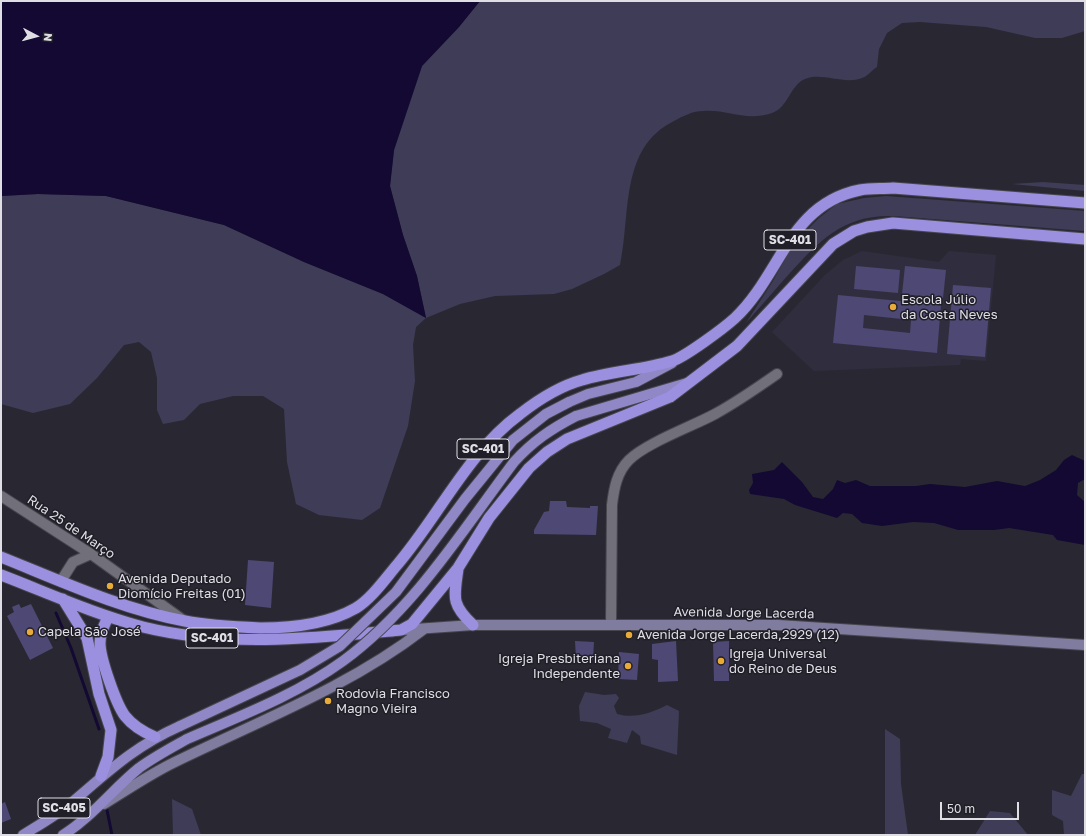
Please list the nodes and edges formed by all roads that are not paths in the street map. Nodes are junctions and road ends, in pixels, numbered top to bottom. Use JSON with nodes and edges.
{"nodes":[{"id":1,"x":1085,"y":203,"type":"edge"},
{"id":2,"x":1085,"y":239,"type":"edge"},
{"id":3,"x":675,"y":361,"type":"junction"},
{"id":4,"x":777,"y":374,"type":"dead end"},
{"id":5,"x":692,"y":381,"type":"junction"},
{"id":6,"x":1,"y":496,"type":"edge"},
{"id":7,"x":69,"y":541,"type":"junction"},
{"id":8,"x":91,"y":554,"type":"junction"},
{"id":9,"x":1,"y":557,"type":"edge"},
{"id":10,"x":73,"y":562,"type":"junction"},
{"id":11,"x":458,"y":568,"type":"junction"},
{"id":12,"x":1,"y":575,"type":"edge"},
{"id":13,"x":61,"y":581,"type":"junction"},
{"id":14,"x":63,"y":599,"type":"junction"},
{"id":15,"x":108,"y":617,"type":"junction"},
{"id":16,"x":184,"y":621,"type":"junction"},
{"id":17,"x":611,"y":624,"type":"junction"},
{"id":18,"x":473,"y":625,"type":"junction"},
{"id":19,"x":424,"y":628,"type":"junction"},
{"id":20,"x":402,"y":630,"type":"junction"},
{"id":21,"x":1085,"y":645,"type":"edge"},
{"id":22,"x":155,"y":737,"type":"junction"},
{"id":23,"x":101,"y":776,"type":"junction"},
{"id":24,"x":97,"y":808,"type":"junction"},
{"id":25,"x":24,"y":835,"type":"edge"},
{"id":26,"x":63,"y":835,"type":"edge"}],
"edges":[{"from":1,"to":3,"type":"highway","number":"SC-401"},
{"from":2,"to":5,"type":"highway","number":"SC-401"},
{"from":3,"to":16,"type":"highway","number":"SC-401"},
{"from":3,"to":22,"type":"main road","bridge":true},
{"from":4,"to":17,"type":"street"},
{"from":5,"to":11,"type":"highway","number":"SC-401"},
{"from":5,"to":24,"type":"main road","bridge":true},
{"from":6,"to":7,"type":"street","name":"Rua 25 de Março"},
{"from":7,"to":8,"type":"street","name":"Rua 25 de Março"},
{"from":7,"to":10,"type":"street"},
{"from":8,"to":10,"type":"street"},
{"from":8,"to":16,"type":"street","name":"Rua 25 de Março"},
{"from":9,"to":13,"type":"highway","number":"SC-401"},
{"from":10,"to":13,"type":"street"},
{"from":11,"to":18,"type":"highway"},
{"from":11,"to":20,"type":"highway","number":"SC-401"},
{"from":12,"to":14,"type":"highway","number":"SC-401"},
{"from":13,"to":16,"type":"highway","number":"SC-401"},
{"from":14,"to":15,"type":"highway","number":"SC-401"},
{"from":14,"to":23,"type":"highway"},
{"from":15,"to":20,"type":"highway","number":"SC-401"},
{"from":15,"to":22,"type":"highway"},
{"from":17,"to":18,"type":"main road","name":"Avenida Jorge Lacerda"},
{"from":17,"to":21,"type":"main road","name":"Avenida Jorge Lacerda"},
{"from":18,"to":19,"type":"main road","name":"Avenida Jorge Lacerda"},
{"from":19,"to":20,"type":"main road","name":"Avenida Jorge Lacerda"},
{"from":19,"to":24,"type":"main road"},
{"from":22,"to":23,"type":"main road"},
{"from":23,"to":25,"type":"main road","number":"SC-405"},
{"from":24,"to":26,"type":"main road","number":"SC-405"}]}
